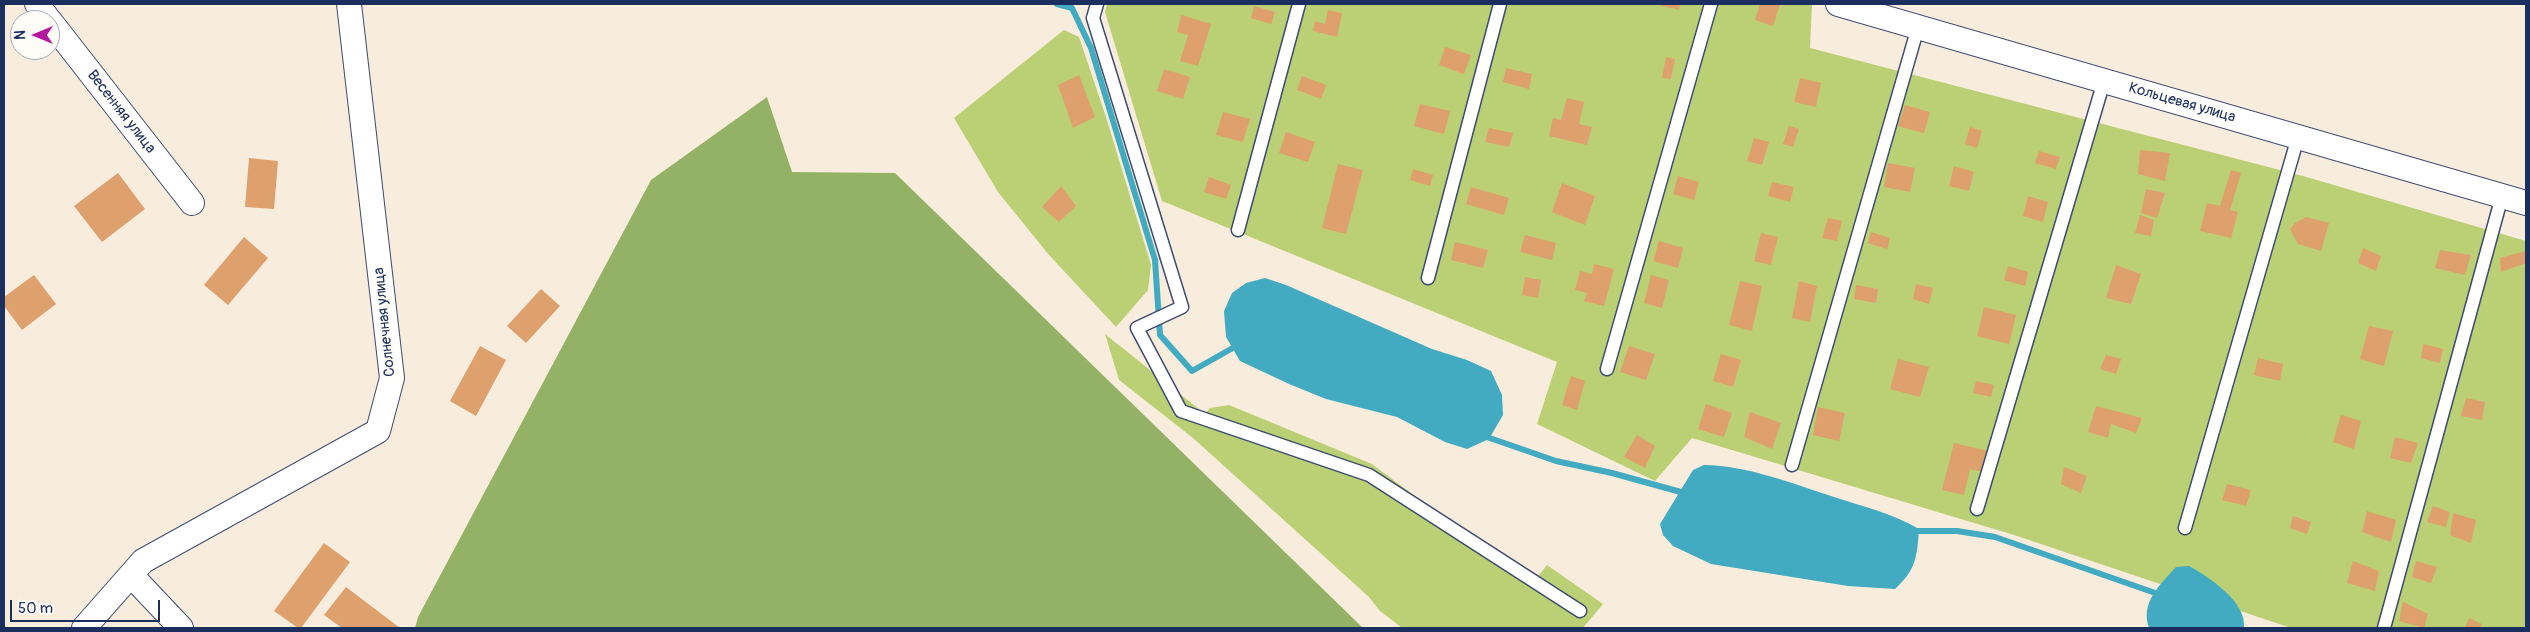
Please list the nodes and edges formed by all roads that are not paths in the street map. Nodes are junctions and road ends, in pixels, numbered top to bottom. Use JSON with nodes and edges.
{"nodes":[{"id":1,"x":349,"y":4,"type":"edge"},
{"id":2,"x":1096,"y":4,"type":"edge"},
{"id":3,"x":1299,"y":4,"type":"edge"},
{"id":4,"x":1500,"y":4,"type":"edge"},
{"id":5,"x":1711,"y":4,"type":"edge"},
{"id":6,"x":1838,"y":4,"type":"edge"},
{"id":7,"x":1918,"y":27,"type":"junction"},
{"id":8,"x":60,"y":33,"type":"edge"},
{"id":9,"x":2104,"y":81,"type":"junction"},
{"id":10,"x":2298,"y":137,"type":"junction"},
{"id":11,"x":2502,"y":196,"type":"junction"},
{"id":12,"x":192,"y":203,"type":"dead end"},
{"id":13,"x":2526,"y":203,"type":"edge"},
{"id":14,"x":1238,"y":230,"type":"dead end"},
{"id":15,"x":1428,"y":278,"type":"dead end"},
{"id":16,"x":1608,"y":370,"type":"dead end"},
{"id":17,"x":1792,"y":465,"type":"dead end"},
{"id":18,"x":1977,"y":508,"type":"dead end"},
{"id":19,"x":2186,"y":528,"type":"dead end"},
{"id":20,"x":131,"y":574,"type":"junction"},
{"id":21,"x":1580,"y":611,"type":"dead end"},
{"id":22,"x":84,"y":628,"type":"edge"},
{"id":23,"x":182,"y":628,"type":"edge"},
{"id":24,"x":2384,"y":628,"type":"edge"}],
"edges":[{"from":1,"to":20,"type":"street","name":"Солнечная улица"},
{"from":2,"to":21,"type":"lane"},
{"from":3,"to":14,"type":"lane"},
{"from":4,"to":15,"type":"lane"},
{"from":5,"to":16,"type":"lane"},
{"from":6,"to":7,"type":"street","name":"Кольцевая улица"},
{"from":7,"to":9,"type":"street","name":"Кольцевая улица"},
{"from":7,"to":17,"type":"lane"},
{"from":8,"to":12,"type":"street","name":"Весенняя улица"},
{"from":9,"to":10,"type":"street","name":"Кольцевая улица"},
{"from":9,"to":18,"type":"lane"},
{"from":10,"to":11,"type":"street","name":"Кольцевая улица"},
{"from":10,"to":19,"type":"lane"},
{"from":11,"to":13,"type":"street","name":"Кольцевая улица"},
{"from":11,"to":24,"type":"lane"},
{"from":20,"to":22,"type":"street","name":"Солнечная улица"},
{"from":20,"to":23,"type":"street"}]}
